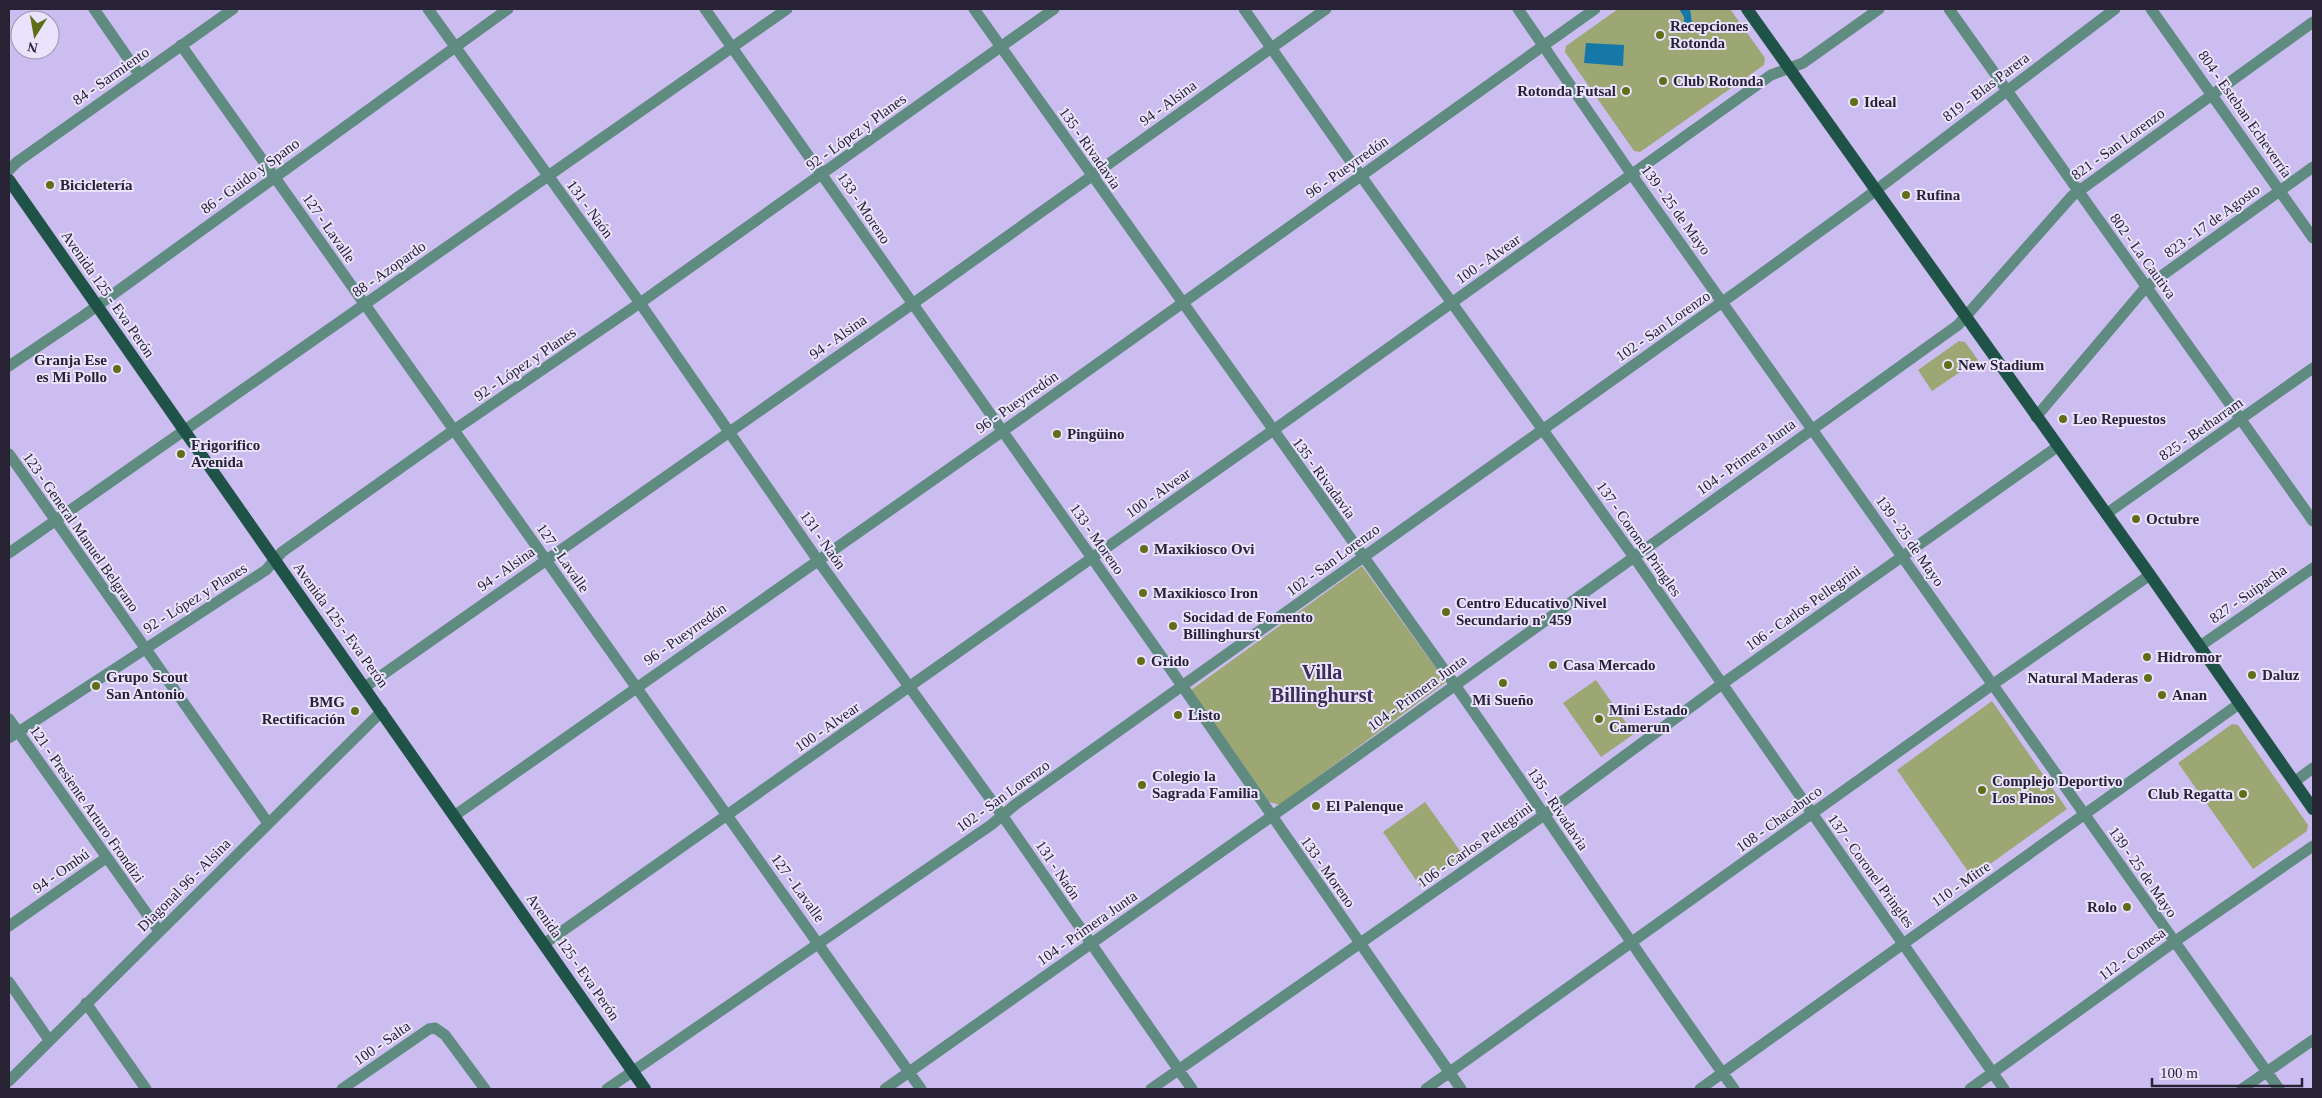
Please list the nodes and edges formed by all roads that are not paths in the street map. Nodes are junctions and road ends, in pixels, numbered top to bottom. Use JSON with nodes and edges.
{"nodes":[{"id":1,"x":94,"y":9,"type":"edge"},
{"id":2,"x":232,"y":9,"type":"edge"},
{"id":3,"x":428,"y":9,"type":"edge"},
{"id":4,"x":508,"y":9,"type":"edge"},
{"id":5,"x":705,"y":9,"type":"edge"},
{"id":6,"x":787,"y":9,"type":"edge"},
{"id":7,"x":974,"y":9,"type":"edge"},
{"id":8,"x":1054,"y":9,"type":"edge"},
{"id":9,"x":1244,"y":9,"type":"edge"},
{"id":10,"x":1326,"y":9,"type":"edge"},
{"id":11,"x":1518,"y":9,"type":"edge"},
{"id":12,"x":1595,"y":9,"type":"edge"},
{"id":13,"x":1746,"y":9,"type":"edge"},
{"id":14,"x":1879,"y":9,"type":"edge"},
{"id":15,"x":1949,"y":9,"type":"edge"},
{"id":16,"x":2115,"y":9,"type":"edge"},
{"id":17,"x":2151,"y":9,"type":"edge"},
{"id":18,"x":2313,"y":22,"type":"edge"},
{"id":19,"x":180,"y":45,"type":"junction"},
{"id":20,"x":1544,"y":45,"type":"junction"},
{"id":21,"x":1000,"y":46,"type":"junction"},
{"id":22,"x":455,"y":47,"type":"junction"},
{"id":23,"x":1272,"y":47,"type":"junction"},
{"id":24,"x":733,"y":48,"type":"junction"},
{"id":25,"x":1789,"y":69,"type":"junction"},
{"id":26,"x":139,"y":74,"type":"junction"},
{"id":27,"x":2007,"y":89,"type":"junction"},
{"id":28,"x":2212,"y":94,"type":"junction"},
{"id":29,"x":2313,"y":167,"type":"edge"},
{"id":30,"x":9,"y":170,"type":"edge"},
{"id":31,"x":823,"y":175,"type":"junction"},
{"id":32,"x":1632,"y":175,"type":"junction"},
{"id":33,"x":274,"y":176,"type":"junction"},
{"id":34,"x":548,"y":176,"type":"junction"},
{"id":35,"x":1092,"y":176,"type":"junction"},
{"id":36,"x":1361,"y":176,"type":"junction"},
{"id":37,"x":9,"y":180,"type":"edge"},
{"id":38,"x":1875,"y":190,"type":"junction"},
{"id":39,"x":2280,"y":190,"type":"junction"},
{"id":40,"x":2078,"y":192,"type":"junction"},
{"id":41,"x":2313,"y":238,"type":"edge"},
{"id":42,"x":2146,"y":287,"type":"junction"},
{"id":43,"x":1723,"y":301,"type":"junction"},
{"id":44,"x":1182,"y":302,"type":"junction"},
{"id":45,"x":1452,"y":303,"type":"junction"},
{"id":46,"x":365,"y":304,"type":"junction"},
{"id":47,"x":640,"y":304,"type":"junction"},
{"id":48,"x":911,"y":305,"type":"junction"},
{"id":49,"x":95,"y":306,"type":"junction"},
{"id":50,"x":1965,"y":318,"type":"junction"},
{"id":51,"x":9,"y":366,"type":"edge"},
{"id":52,"x":2313,"y":368,"type":"edge"},
{"id":53,"x":2036,"y":417,"type":"junction"},
{"id":54,"x":2241,"y":419,"type":"junction"},
{"id":55,"x":1812,"y":428,"type":"junction"},
{"id":56,"x":454,"y":430,"type":"junction"},
{"id":57,"x":1543,"y":430,"type":"junction"},
{"id":58,"x":185,"y":431,"type":"junction"},
{"id":59,"x":1003,"y":431,"type":"junction"},
{"id":60,"x":1272,"y":431,"type":"junction"},
{"id":61,"x":729,"y":432,"type":"junction"},
{"id":62,"x":2057,"y":447,"type":"junction"},
{"id":63,"x":9,"y":454,"type":"edge"},
{"id":64,"x":2106,"y":514,"type":"junction"},
{"id":65,"x":56,"y":520,"type":"junction"},
{"id":66,"x":2313,"y":520,"type":"edge"},
{"id":67,"x":9,"y":553,"type":"edge"},
{"id":68,"x":1902,"y":556,"type":"junction"},
{"id":69,"x":1363,"y":557,"type":"junction"},
{"id":70,"x":1634,"y":557,"type":"junction"},
{"id":71,"x":1092,"y":558,"type":"junction"},
{"id":72,"x":546,"y":559,"type":"junction"},
{"id":73,"x":817,"y":559,"type":"junction"},
{"id":74,"x":275,"y":560,"type":"junction"},
{"id":75,"x":2313,"y":568,"type":"edge"},
{"id":76,"x":2150,"y":575,"type":"junction"},
{"id":77,"x":2200,"y":646,"type":"junction"},
{"id":78,"x":144,"y":648,"type":"junction"},
{"id":79,"x":1454,"y":684,"type":"junction"},
{"id":80,"x":1722,"y":684,"type":"junction"},
{"id":81,"x":1992,"y":684,"type":"junction"},
{"id":82,"x":365,"y":687,"type":"junction"},
{"id":83,"x":637,"y":687,"type":"junction"},
{"id":84,"x":909,"y":687,"type":"junction"},
{"id":85,"x":1182,"y":687,"type":"junction"},
{"id":86,"x":2239,"y":704,"type":"junction"},
{"id":87,"x":382,"y":711,"type":"junction"},
{"id":88,"x":9,"y":719,"type":"edge"},
{"id":89,"x":13,"y":735,"type":"edge"},
{"id":90,"x":2313,"y":768,"type":"edge"},
{"id":91,"x":2294,"y":782,"type":"junction"},
{"id":92,"x":2313,"y":808,"type":"edge"},
{"id":93,"x":1812,"y":814,"type":"junction"},
{"id":94,"x":2085,"y":814,"type":"junction"},
{"id":95,"x":1002,"y":815,"type":"junction"},
{"id":96,"x":1544,"y":815,"type":"junction"},
{"id":97,"x":454,"y":816,"type":"junction"},
{"id":98,"x":728,"y":816,"type":"junction"},
{"id":99,"x":1270,"y":816,"type":"junction"},
{"id":100,"x":268,"y":823,"type":"junction"},
{"id":101,"x":2313,"y":846,"type":"edge"},
{"id":102,"x":106,"y":858,"type":"junction"},
{"id":103,"x":9,"y":926,"type":"edge"},
{"id":104,"x":159,"y":931,"type":"junction"},
{"id":105,"x":818,"y":942,"type":"junction"},
{"id":106,"x":2174,"y":942,"type":"junction"},
{"id":107,"x":1632,"y":943,"type":"junction"},
{"id":108,"x":1904,"y":943,"type":"junction"},
{"id":109,"x":544,"y":944,"type":"junction"},
{"id":110,"x":1090,"y":944,"type":"junction"},
{"id":111,"x":1359,"y":944,"type":"junction"},
{"id":112,"x":9,"y":982,"type":"edge"},
{"id":113,"x":86,"y":1003,"type":"junction"},
{"id":114,"x":49,"y":1040,"type":"junction"},
{"id":115,"x":2313,"y":1040,"type":"edge"},
{"id":116,"x":1179,"y":1070,"type":"junction"},
{"id":117,"x":633,"y":1071,"type":"junction"},
{"id":118,"x":2267,"y":1071,"type":"junction"},
{"id":119,"x":909,"y":1072,"type":"junction"},
{"id":120,"x":1450,"y":1073,"type":"junction"},
{"id":121,"x":1723,"y":1073,"type":"junction"},
{"id":122,"x":1992,"y":1073,"type":"junction"},
{"id":123,"x":9,"y":1081,"type":"edge"},
{"id":124,"x":146,"y":1089,"type":"edge"},
{"id":125,"x":342,"y":1089,"type":"edge"},
{"id":126,"x":485,"y":1089,"type":"edge"},
{"id":127,"x":607,"y":1089,"type":"edge"},
{"id":128,"x":645,"y":1089,"type":"edge"},
{"id":129,"x":885,"y":1089,"type":"edge"},
{"id":130,"x":921,"y":1089,"type":"edge"},
{"id":131,"x":1151,"y":1089,"type":"edge"},
{"id":132,"x":1192,"y":1089,"type":"edge"},
{"id":133,"x":1426,"y":1089,"type":"edge"},
{"id":134,"x":1461,"y":1089,"type":"edge"},
{"id":135,"x":1700,"y":1089,"type":"edge"},
{"id":136,"x":1734,"y":1089,"type":"edge"},
{"id":137,"x":1970,"y":1089,"type":"edge"},
{"id":138,"x":2004,"y":1089,"type":"edge"},
{"id":139,"x":2242,"y":1089,"type":"edge"},
{"id":140,"x":2279,"y":1089,"type":"edge"}],
"edges":[{"from":1,"to":26,"type":"street"},
{"from":2,"to":19,"type":"street","name":"84 - Sarmiento"},
{"from":3,"to":22,"type":"street","name":"131 - Naón"},
{"from":4,"to":22,"type":"street","name":"86 - Guido y Spano"},
{"from":5,"to":24,"type":"street","name":"133 - Moreno"},
{"from":6,"to":24,"type":"street","name":"88 - Azopardo"},
{"from":7,"to":21,"type":"street","name":"135 - Rivadavia"},
{"from":8,"to":21,"type":"street","name":"92 - López y Planes"},
{"from":9,"to":23,"type":"street","name":"137 - Coronel Pringles"},
{"from":10,"to":23,"type":"street","name":"94 - Alsina"},
{"from":11,"to":20,"type":"street","name":"139 - 25 de Mayo"},
{"from":12,"to":20,"type":"street","name":"96 - Pueyrredón"},
{"from":13,"to":25,"type":"main road"},
{"from":14,"to":25,"type":"street","name":"100 - Alvear"},
{"from":15,"to":27,"type":"street","name":"802 - La Cautiva"},
{"from":16,"to":27,"type":"street","name":"819 - Blas Parera"},
{"from":17,"to":28,"type":"street","name":"804 - Esteban Echeverría"},
{"from":18,"to":28,"type":"street","name":"821 - San Lorenzo"},
{"from":19,"to":26,"type":"street","name":"84 - Sarmiento"},
{"from":19,"to":33,"type":"street","name":"127 - Lavalle"},
{"from":20,"to":32,"type":"street","name":"139 - 25 de Mayo"},
{"from":20,"to":36,"type":"street","name":"96 - Pueyrredón"},
{"from":21,"to":31,"type":"street","name":"92 - López y Planes"},
{"from":21,"to":35,"type":"street","name":"135 - Rivadavia"},
{"from":22,"to":33,"type":"street","name":"86 - Guido y Spano"},
{"from":22,"to":34,"type":"street","name":"131 - Naón"},
{"from":23,"to":35,"type":"street","name":"94 - Alsina"},
{"from":23,"to":36,"type":"street","name":"137 - Coronel Pringles"},
{"from":24,"to":31,"type":"street","name":"133 - Moreno"},
{"from":24,"to":34,"type":"street","name":"88 - Azopardo"},
{"from":25,"to":32,"type":"street","name":"100 - Alvear"},
{"from":25,"to":38,"type":"main road"},
{"from":26,"to":30,"type":"street","name":"84 - Sarmiento"},
{"from":27,"to":38,"type":"street","name":"819 - Blas Parera"},
{"from":27,"to":40,"type":"street","name":"802 - La Cautiva"},
{"from":28,"to":39,"type":"street","name":"804 - Esteban Echeverría"},
{"from":28,"to":40,"type":"street","name":"821 - San Lorenzo"},
{"from":29,"to":39,"type":"street","name":"823 - 17 de Agosto"},
{"from":31,"to":47,"type":"street","name":"92 - López y Planes"},
{"from":31,"to":48,"type":"street","name":"133 - Moreno"},
{"from":32,"to":43,"type":"street","name":"139 - 25 de Mayo"},
{"from":32,"to":45,"type":"street","name":"100 - Alvear"},
{"from":33,"to":46,"type":"street","name":"127 - Lavalle"},
{"from":33,"to":49,"type":"street","name":"86 - Guido y Spano"},
{"from":34,"to":46,"type":"street","name":"88 - Azopardo"},
{"from":34,"to":47,"type":"street","name":"131 - Naón"},
{"from":35,"to":44,"type":"street","name":"135 - Rivadavia"},
{"from":35,"to":48,"type":"street","name":"94 - Alsina"},
{"from":36,"to":44,"type":"street","name":"96 - Pueyrredón"},
{"from":36,"to":45,"type":"street","name":"137 - Coronel Pringles"},
{"from":37,"to":49,"type":"main road","name":"Avenida 125 - Eva Perón"},
{"from":38,"to":43,"type":"street","name":"102 - San Lorenzo"},
{"from":38,"to":50,"type":"main road"},
{"from":39,"to":41,"type":"street","name":"804 - Esteban Echeverría"},
{"from":39,"to":42,"type":"street","name":"823 - 17 de Agosto"},
{"from":40,"to":42,"type":"street","name":"802 - La Cautiva"},
{"from":40,"to":50,"type":"street","name":"821 - San Lorenzo"},
{"from":42,"to":53,"type":"street","name":"823 - 17 de Agosto"},
{"from":42,"to":54,"type":"street","name":"802 - La Cautiva"},
{"from":43,"to":55,"type":"street","name":"139 - 25 de Mayo"},
{"from":43,"to":57,"type":"street","name":"102 - San Lorenzo"},
{"from":44,"to":59,"type":"street","name":"96 - Pueyrredón"},
{"from":44,"to":60,"type":"street","name":"135 - Rivadavia"},
{"from":45,"to":57,"type":"street","name":"137 - Coronel Pringles"},
{"from":45,"to":60,"type":"street","name":"100 - Alvear"},
{"from":46,"to":56,"type":"street","name":"127 - Lavalle"},
{"from":46,"to":58,"type":"street","name":"88 - Azopardo"},
{"from":47,"to":56,"type":"street","name":"92 - López y Planes"},
{"from":47,"to":61,"type":"street","name":"131 - Naón"},
{"from":48,"to":59,"type":"street","name":"133 - Moreno"},
{"from":48,"to":61,"type":"street","name":"94 - Alsina"},
{"from":49,"to":51,"type":"street","name":"86 - Guido y Spano"},
{"from":49,"to":58,"type":"main road","name":"Avenida 125 - Eva Perón"},
{"from":50,"to":53,"type":"main road"},
{"from":50,"to":55,"type":"street","name":"104 - Primera Junta"},
{"from":52,"to":54,"type":"street","name":"825 - Betharram"},
{"from":53,"to":62,"type":"main road"},
{"from":54,"to":64,"type":"street","name":"825 - Betharram"},
{"from":54,"to":66,"type":"street","name":"802 - La Cautiva"},
{"from":55,"to":68,"type":"street","name":"139 - 25 de Mayo"},
{"from":55,"to":70,"type":"street","name":"104 - Primera Junta"},
{"from":56,"to":72,"type":"street","name":"127 - Lavalle"},
{"from":56,"to":74,"type":"street","name":"92 - López y Planes"},
{"from":57,"to":69,"type":"street","name":"102 - San Lorenzo"},
{"from":57,"to":70,"type":"street","name":"137 - Coronel Pringles"},
{"from":58,"to":65,"type":"street","name":"88 - Azopardo"},
{"from":58,"to":74,"type":"main road","name":"Avenida 125 - Eva Perón"},
{"from":59,"to":71,"type":"street","name":"133 - Moreno"},
{"from":59,"to":73,"type":"street","name":"96 - Pueyrredón"},
{"from":60,"to":69,"type":"street","name":"135 - Rivadavia"},
{"from":60,"to":71,"type":"street","name":"100 - Alvear"},
{"from":61,"to":72,"type":"street","name":"94 - Alsina"},
{"from":61,"to":73,"type":"street","name":"131 - Naón"},
{"from":62,"to":64,"type":"main road"},
{"from":62,"to":68,"type":"street","name":"106 - Carlos Pellegrini"},
{"from":63,"to":65,"type":"street","name":"123 - General Manuel Belgrano"},
{"from":64,"to":76,"type":"main road"},
{"from":65,"to":67,"type":"street","name":"88 - Azopardo"},
{"from":65,"to":78,"type":"street","name":"123 - General Manuel Belgrano"},
{"from":68,"to":80,"type":"street","name":"106 - Carlos Pellegrini"},
{"from":68,"to":81,"type":"street","name":"139 - 25 de Mayo"},
{"from":69,"to":79,"type":"street","name":"135 - Rivadavia"},
{"from":69,"to":85,"type":"street","name":"102 - San Lorenzo"},
{"from":70,"to":79,"type":"street","name":"104 - Primera Junta"},
{"from":70,"to":80,"type":"street","name":"137 - Coronel Pringles"},
{"from":71,"to":84,"type":"street","name":"100 - Alvear"},
{"from":71,"to":85,"type":"street","name":"133 - Moreno"},
{"from":72,"to":82,"type":"street","name":"94 - Alsina"},
{"from":72,"to":83,"type":"street","name":"127 - Lavalle"},
{"from":73,"to":83,"type":"street","name":"96 - Pueyrredón"},
{"from":73,"to":84,"type":"street","name":"131 - Naón"},
{"from":74,"to":78,"type":"street","name":"92 - López y Planes"},
{"from":74,"to":82,"type":"main road","name":"Avenida 125 - Eva Perón"},
{"from":75,"to":77,"type":"street","name":"827 - Suipacha"},
{"from":76,"to":77,"type":"main road"},
{"from":76,"to":81,"type":"street","name":"108 - Chacabuco"},
{"from":77,"to":86,"type":"main road"},
{"from":78,"to":89,"type":"street","name":"92 - López y Planes"},
{"from":78,"to":100,"type":"street","name":"123 - General Manuel Belgrano"},
{"from":79,"to":96,"type":"street","name":"135 - Rivadavia"},
{"from":79,"to":99,"type":"street","name":"104 - Primera Junta"},
{"from":80,"to":93,"type":"street","name":"137 - Coronel Pringles"},
{"from":80,"to":96,"type":"street","name":"106 - Carlos Pellegrini"},
{"from":81,"to":93,"type":"street","name":"108 - Chacabuco"},
{"from":81,"to":94,"type":"street","name":"139 - 25 de Mayo"},
{"from":82,"to":87,"type":"main road","name":"Avenida 125 - Eva Perón"},
{"from":83,"to":97,"type":"street","name":"96 - Pueyrredón"},
{"from":83,"to":98,"type":"street","name":"127 - Lavalle"},
{"from":84,"to":95,"type":"street","name":"131 - Naón"},
{"from":84,"to":98,"type":"street","name":"100 - Alvear"},
{"from":85,"to":95,"type":"street","name":"102 - San Lorenzo"},
{"from":85,"to":99,"type":"street","name":"133 - Moreno"},
{"from":86,"to":91,"type":"main road"},
{"from":86,"to":94,"type":"street","name":"110 - Mitre"},
{"from":87,"to":97,"type":"main road","name":"Avenida 125 - Eva Perón"},
{"from":87,"to":100,"type":"street","name":"Diagonal 96 - Alsina"},
{"from":88,"to":89,"type":"street","name":"121 - Presiente Arturo Frondizi"},
{"from":89,"to":102,"type":"street","name":"121 - Presiente Arturo Frondizi"},
{"from":90,"to":91,"type":"street"},
{"from":91,"to":92,"type":"main road"},
{"from":93,"to":107,"type":"street","name":"108 - Chacabuco"},
{"from":93,"to":108,"type":"street","name":"137 - Coronel Pringles"},
{"from":94,"to":106,"type":"street","name":"139 - 25 de Mayo"},
{"from":94,"to":108,"type":"street","name":"110 - Mitre"},
{"from":95,"to":105,"type":"street","name":"102 - San Lorenzo"},
{"from":95,"to":110,"type":"street","name":"131 - Naón"},
{"from":96,"to":107,"type":"street","name":"135 - Rivadavia"},
{"from":96,"to":111,"type":"street","name":"106 - Carlos Pellegrini"},
{"from":97,"to":109,"type":"main road","name":"Avenida 125 - Eva Perón"},
{"from":98,"to":105,"type":"street","name":"127 - Lavalle"},
{"from":98,"to":109,"type":"street","name":"100 - Alvear"},
{"from":99,"to":110,"type":"street","name":"104 - Primera Junta"},
{"from":99,"to":111,"type":"street","name":"133 - Moreno"},
{"from":100,"to":104,"type":"street","name":"Diagonal 96 - Alsina"},
{"from":101,"to":106,"type":"street","name":"112 - Conesa"},
{"from":102,"to":103,"type":"street","name":"94 - Ombú"},
{"from":102,"to":104,"type":"street","name":"121 - Presiente Arturo Frondizi"},
{"from":104,"to":113,"type":"street","name":"Diagonal 96 - Alsina"},
{"from":105,"to":117,"type":"street","name":"102 - San Lorenzo"},
{"from":105,"to":119,"type":"street","name":"127 - Lavalle"},
{"from":106,"to":118,"type":"street","name":"139 - 25 de Mayo"},
{"from":106,"to":122,"type":"street","name":"112 - Conesa"},
{"from":107,"to":120,"type":"street","name":"108 - Chacabuco"},
{"from":107,"to":121,"type":"street","name":"135 - Rivadavia"},
{"from":108,"to":121,"type":"street","name":"110 - Mitre"},
{"from":108,"to":122,"type":"street","name":"137 - Coronel Pringles"},
{"from":109,"to":117,"type":"main road","name":"Avenida 125 - Eva Perón"},
{"from":110,"to":116,"type":"street","name":"131 - Naón"},
{"from":110,"to":119,"type":"street","name":"104 - Primera Junta"},
{"from":111,"to":116,"type":"street","name":"106 - Carlos Pellegrini"},
{"from":111,"to":120,"type":"street","name":"133 - Moreno"},
{"from":112,"to":114,"type":"street"},
{"from":113,"to":114,"type":"street","name":"Diagonal 96 - Alsina"},
{"from":113,"to":124,"type":"street"},
{"from":114,"to":123,"type":"street","name":"Diagonal 96 - Alsina"},
{"from":115,"to":118,"type":"street"},
{"from":116,"to":131,"type":"street","name":"106 - Carlos Pellegrini"},
{"from":116,"to":132,"type":"street","name":"131 - Naón"},
{"from":117,"to":127,"type":"street","name":"102 - San Lorenzo"},
{"from":117,"to":128,"type":"main road","name":"Avenida 125 - Eva Perón"},
{"from":118,"to":139,"type":"street"},
{"from":118,"to":140,"type":"street","name":"139 - 25 de Mayo"},
{"from":119,"to":129,"type":"street","name":"104 - Primera Junta"},
{"from":119,"to":130,"type":"street","name":"127 - Lavalle"},
{"from":120,"to":133,"type":"street","name":"108 - Chacabuco"},
{"from":120,"to":134,"type":"street","name":"133 - Moreno"},
{"from":121,"to":135,"type":"street","name":"110 - Mitre"},
{"from":121,"to":136,"type":"street","name":"135 - Rivadavia"},
{"from":122,"to":137,"type":"street","name":"112 - Conesa"},
{"from":122,"to":138,"type":"street","name":"137 - Coronel Pringles"},
{"from":125,"to":126,"type":"street","name":"100 - Salta"}]}
